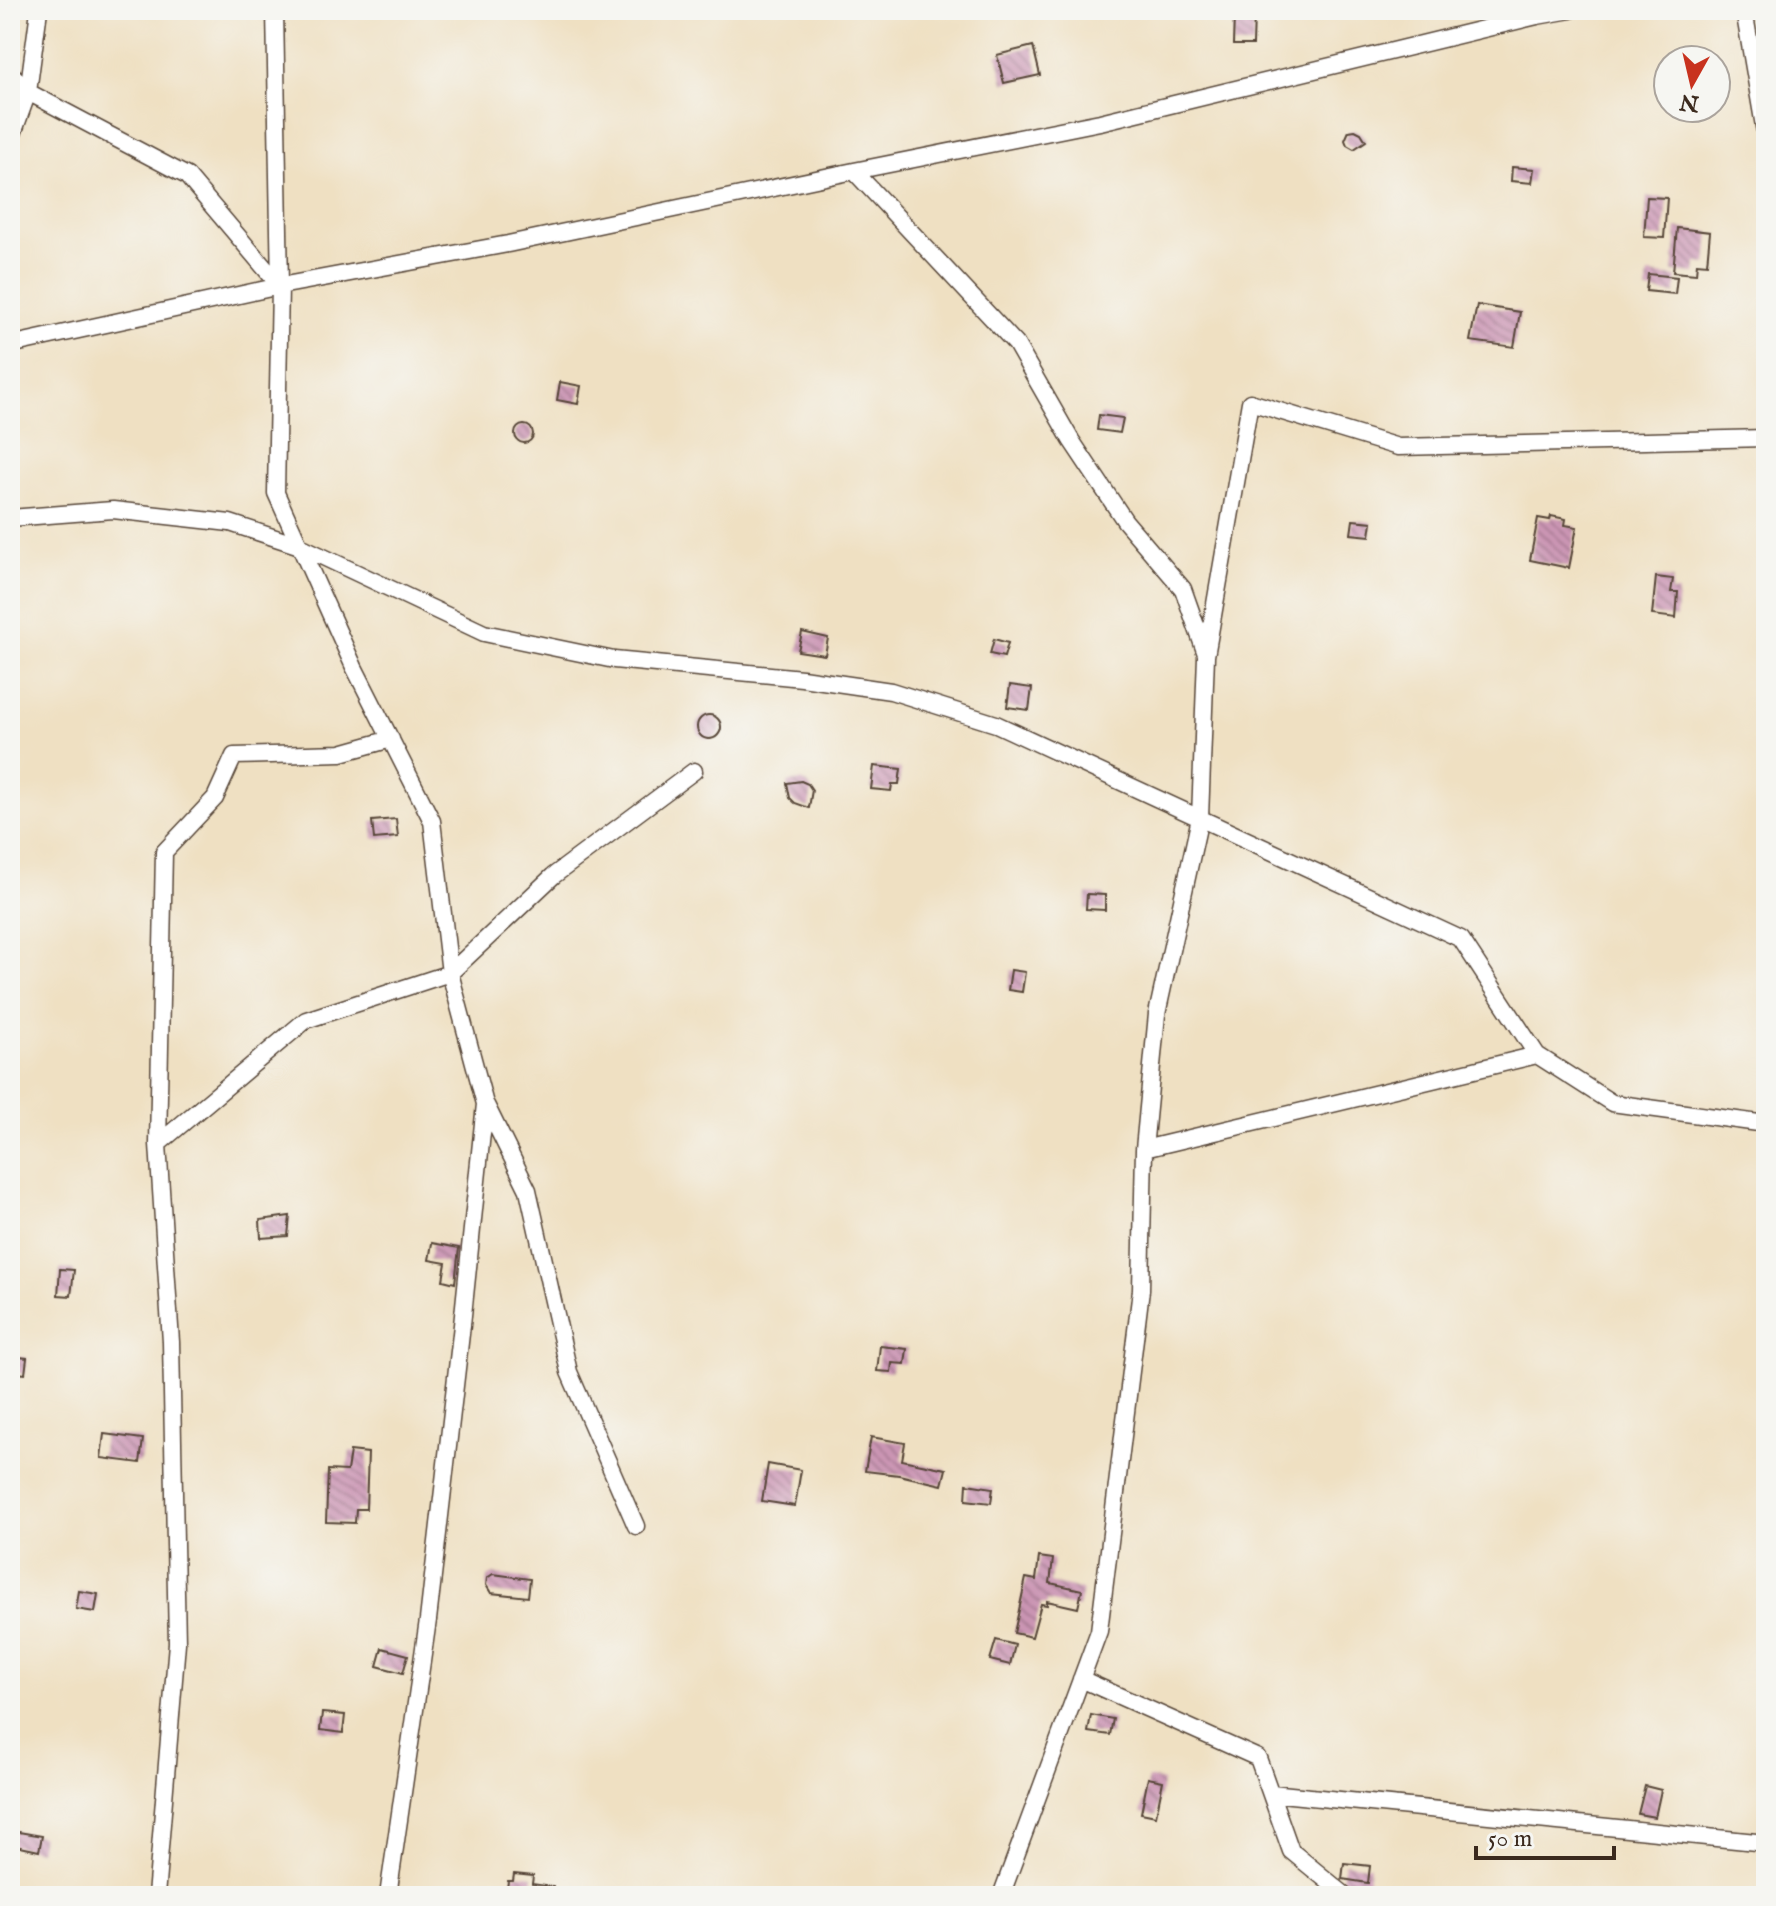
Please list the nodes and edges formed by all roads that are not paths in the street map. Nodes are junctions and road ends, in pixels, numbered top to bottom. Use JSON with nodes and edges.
{"nodes":[{"id":1,"x":39,"y":10,"type":"edge"},
{"id":2,"x":275,"y":10,"type":"edge"},
{"id":3,"x":1519,"y":10,"type":"edge"},
{"id":4,"x":1571,"y":10,"type":"edge"},
{"id":5,"x":1744,"y":10,"type":"edge"},
{"id":6,"x":1537,"y":16,"type":"junction"},
{"id":7,"x":10,"y":72,"type":"edge"},
{"id":8,"x":28,"y":92,"type":"junction"},
{"id":9,"x":1766,"y":138,"type":"edge"},
{"id":10,"x":10,"y":142,"type":"edge"},
{"id":11,"x":854,"y":171,"type":"junction"},
{"id":12,"x":280,"y":286,"type":"junction"},
{"id":13,"x":10,"y":345,"type":"edge"},
{"id":14,"x":1766,"y":438,"type":"edge"},
{"id":15,"x":10,"y":518,"type":"edge"},
{"id":16,"x":300,"y":546,"type":"junction"},
{"id":17,"x":1206,"y":656,"type":"junction"},
{"id":18,"x":391,"y":739,"type":"junction"},
{"id":19,"x":694,"y":771,"type":"dead end"},
{"id":20,"x":1200,"y":818,"type":"junction"},
{"id":21,"x":450,"y":973,"type":"junction"},
{"id":22,"x":1537,"y":1055,"type":"junction"},
{"id":23,"x":485,"y":1104,"type":"junction"},
{"id":24,"x":1766,"y":1124,"type":"edge"},
{"id":25,"x":158,"y":1144,"type":"junction"},
{"id":26,"x":1144,"y":1149,"type":"junction"},
{"id":27,"x":636,"y":1526,"type":"dead end"},
{"id":28,"x":1081,"y":1679,"type":"junction"},
{"id":29,"x":1271,"y":1793,"type":"junction"},
{"id":30,"x":1766,"y":1843,"type":"edge"},
{"id":31,"x":156,"y":1896,"type":"edge"},
{"id":32,"x":388,"y":1896,"type":"edge"},
{"id":33,"x":1001,"y":1896,"type":"edge"},
{"id":34,"x":1346,"y":1896,"type":"edge"}],
"edges":[{"from":1,"to":8,"type":"street"},
{"from":2,"to":12,"type":"street"},
{"from":3,"to":6,"type":"street"},
{"from":4,"to":6,"type":"street"},
{"from":5,"to":9,"type":"street"},
{"from":6,"to":11,"type":"street"},
{"from":7,"to":8,"type":"street"},
{"from":8,"to":10,"type":"street"},
{"from":8,"to":12,"type":"street"},
{"from":11,"to":12,"type":"street"},
{"from":11,"to":17,"type":"street"},
{"from":12,"to":13,"type":"street"},
{"from":12,"to":16,"type":"street"},
{"from":14,"to":17,"type":"street"},
{"from":15,"to":16,"type":"street"},
{"from":16,"to":18,"type":"street"},
{"from":16,"to":20,"type":"street"},
{"from":17,"to":20,"type":"street"},
{"from":18,"to":21,"type":"street"},
{"from":18,"to":25,"type":"street"},
{"from":19,"to":21,"type":"street"},
{"from":20,"to":22,"type":"street"},
{"from":20,"to":26,"type":"street"},
{"from":21,"to":23,"type":"street"},
{"from":21,"to":25,"type":"street"},
{"from":22,"to":24,"type":"street"},
{"from":22,"to":26,"type":"street"},
{"from":23,"to":27,"type":"street"},
{"from":23,"to":32,"type":"street"},
{"from":25,"to":31,"type":"street"},
{"from":26,"to":28,"type":"street"},
{"from":28,"to":29,"type":"street"},
{"from":28,"to":33,"type":"street"},
{"from":29,"to":30,"type":"street"},
{"from":29,"to":34,"type":"street"}]}
